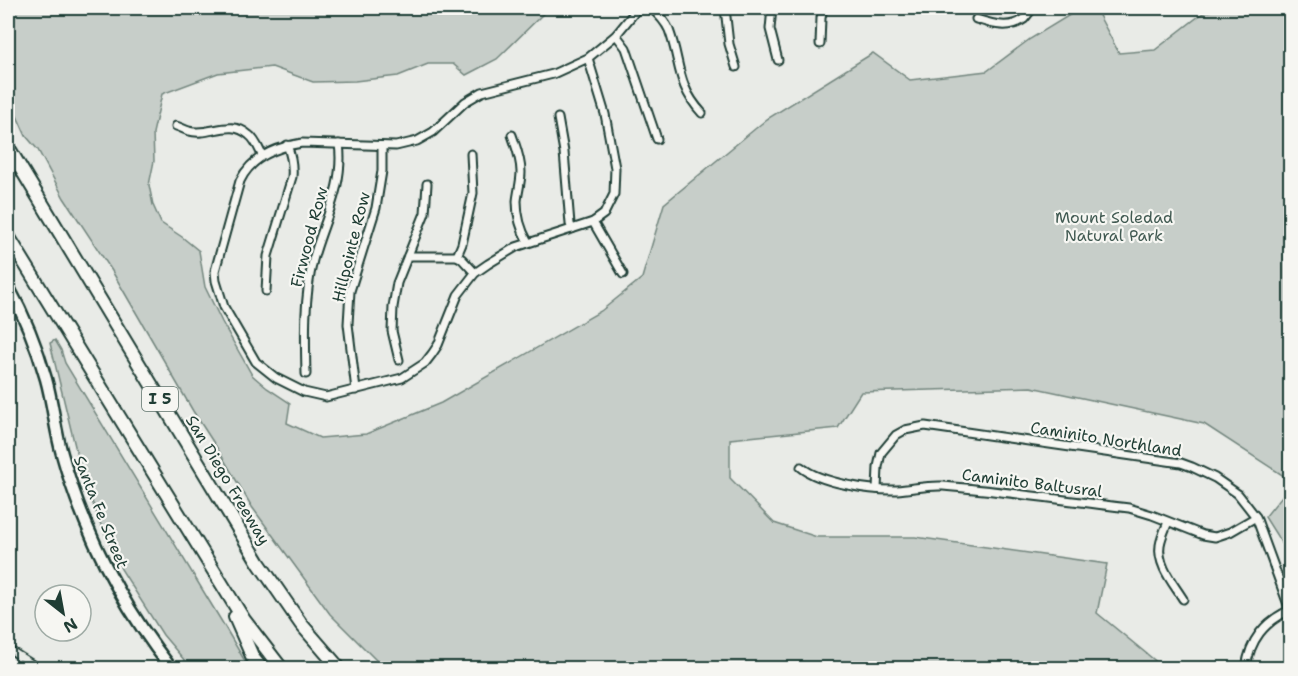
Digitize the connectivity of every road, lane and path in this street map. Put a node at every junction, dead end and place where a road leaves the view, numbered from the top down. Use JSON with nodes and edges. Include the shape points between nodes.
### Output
{"nodes":[{"id":1,"x":639,"y":8,"type":"edge"},
{"id":2,"x":651,"y":8,"type":"edge"},
{"id":3,"x":725,"y":8,"type":"edge"},
{"id":4,"x":772,"y":8,"type":"edge"},
{"id":5,"x":823,"y":8,"type":"edge"},
{"id":6,"x":1033,"y":8,"type":"edge"},
{"id":7,"x":976,"y":19,"type":"dead end"},
{"id":8,"x":616,"y":35,"type":"junction"},
{"id":9,"x":820,"y":44,"type":"dead end"},
{"id":10,"x":588,"y":58,"type":"junction"},
{"id":11,"x":778,"y":60,"type":"dead end"},
{"id":12,"x":736,"y":67,"type":"dead end"},
{"id":13,"x":702,"y":113,"type":"dead end"},
{"id":14,"x":558,"y":118,"type":"dead end"},
{"id":15,"x":176,"y":126,"type":"dead end"},
{"id":16,"x":512,"y":135,"type":"dead end"},
{"id":17,"x":657,"y":139,"type":"dead end"},
{"id":18,"x":339,"y":144,"type":"junction"},
{"id":19,"x":287,"y":145,"type":"junction"},
{"id":20,"x":382,"y":146,"type":"junction"},
{"id":21,"x":8,"y":147,"type":"edge"},
{"id":22,"x":471,"y":154,"type":"dead end"},
{"id":23,"x":262,"y":155,"type":"junction"},
{"id":24,"x":427,"y":184,"type":"dead end"},
{"id":25,"x":593,"y":222,"type":"junction"},
{"id":26,"x":572,"y":229,"type":"junction"},
{"id":27,"x":8,"y":236,"type":"edge"},
{"id":28,"x":528,"y":242,"type":"junction"},
{"id":29,"x":408,"y":256,"type":"junction"},
{"id":30,"x":457,"y":256,"type":"junction"},
{"id":31,"x":475,"y":273,"type":"junction"},
{"id":32,"x":623,"y":274,"type":"dead end"},
{"id":33,"x":8,"y":286,"type":"edge"},
{"id":34,"x":266,"y":291,"type":"dead end"},
{"id":35,"x":399,"y":360,"type":"dead end"},
{"id":36,"x":306,"y":374,"type":"dead end"},
{"id":37,"x":356,"y":390,"type":"junction"},
{"id":38,"x":801,"y":467,"type":"dead end"},
{"id":39,"x":877,"y":489,"type":"junction"},
{"id":40,"x":1256,"y":517,"type":"junction"},
{"id":41,"x":1168,"y":522,"type":"junction"},
{"id":42,"x":215,"y":573,"type":"junction"},
{"id":43,"x":1183,"y":599,"type":"dead end"},
{"id":44,"x":1290,"y":610,"type":"edge"},
{"id":45,"x":320,"y":647,"type":"junction"},
{"id":46,"x":171,"y":669,"type":"edge"},
{"id":47,"x":261,"y":669,"type":"edge"},
{"id":48,"x":281,"y":669,"type":"edge"},
{"id":49,"x":339,"y":669,"type":"edge"},
{"id":50,"x":346,"y":669,"type":"edge"},
{"id":51,"x":1246,"y":669,"type":"edge"}],
"edges":[{"from":1,"to":8,"type":"street"},
{"from":2,"to":13,"type":"street","via":[[668,29],[684,87]]},
{"from":3,"to":12,"type":"street"},
{"from":4,"to":11,"type":"street","via":[[770,29]]},
{"from":5,"to":9,"type":"street"},
{"from":6,"to":7,"type":"street","via":[[1015,23],[999,26]]},
{"from":8,"to":10,"type":"street"},
{"from":8,"to":17,"type":"street","via":[[626,48]]},
{"from":10,"to":20,"type":"street","via":[[553,74],[482,92],[417,141]]},
{"from":10,"to":25,"type":"street","via":[[605,114],[615,168],[614,194],[604,214]]},
{"from":14,"to":26,"type":"street"},
{"from":15,"to":23,"type":"street","via":[[190,132],[238,129],[250,135]]},
{"from":16,"to":28,"type":"street","via":[[521,174],[518,216]]},
{"from":18,"to":19,"type":"street"},
{"from":18,"to":20,"type":"street"},
{"from":18,"to":36,"type":"street","name":"Firwood Row","via":[[337,188],[307,291]]},
{"from":19,"to":23,"type":"street"},
{"from":19,"to":34,"type":"street","via":[[292,177],[268,256]]},
{"from":20,"to":37,"type":"street","name":"Hillpointe Row","via":[[376,208],[351,291],[348,324]]},
{"from":21,"to":45,"type":"highway","name":"San Diego Freeway","number":"I 5","via":[[259,563]]},
{"from":22,"to":30,"type":"street","via":[[473,193]]},
{"from":23,"to":37,"type":"street","via":[[240,180],[215,271],[224,308],[256,362],[276,378],[304,392],[326,397]]},
{"from":24,"to":29,"type":"street","via":[[425,213]]},
{"from":25,"to":26,"type":"street"},
{"from":25,"to":32,"type":"street"},
{"from":26,"to":28,"type":"street"},
{"from":27,"to":42,"type":"highway","number":"I 5"},
{"from":28,"to":31,"type":"street"},
{"from":29,"to":30,"type":"street"},
{"from":29,"to":35,"type":"street","via":[[393,307],[392,331]]},
{"from":30,"to":31,"type":"street"},
{"from":31,"to":37,"type":"street","via":[[458,294],[438,345],[425,363],[402,378]]},
{"from":33,"to":46,"type":"street","name":"Santa Fe Street","via":[[36,347],[62,453],[87,525],[113,583]]},
{"from":38,"to":39,"type":"street","name":"Caminito Baltusral","via":[[848,485]]},
{"from":39,"to":40,"type":"street","name":"Caminito Northland","via":[[881,453],[896,435],[925,426],[1192,466],[1238,494]]},
{"from":39,"to":41,"type":"street","name":"Caminito Baltusral","via":[[940,486],[1129,508]]},
{"from":40,"to":41,"type":"street","name":"Caminito Baltusral","via":[[1215,537]]},
{"from":40,"to":44,"type":"street","name":"Caminito Northland"},
{"from":41,"to":43,"type":"street","via":[[1160,553],[1165,571]]},
{"from":42,"to":47,"type":"highway"},
{"from":42,"to":48,"type":"highway","number":"I 5"},
{"from":44,"to":51,"type":"street","via":[[1257,635]]},
{"from":45,"to":49,"type":"highway","name":"San Diego Freeway","number":"I 5"},
{"from":45,"to":50,"type":"highway"}]}
